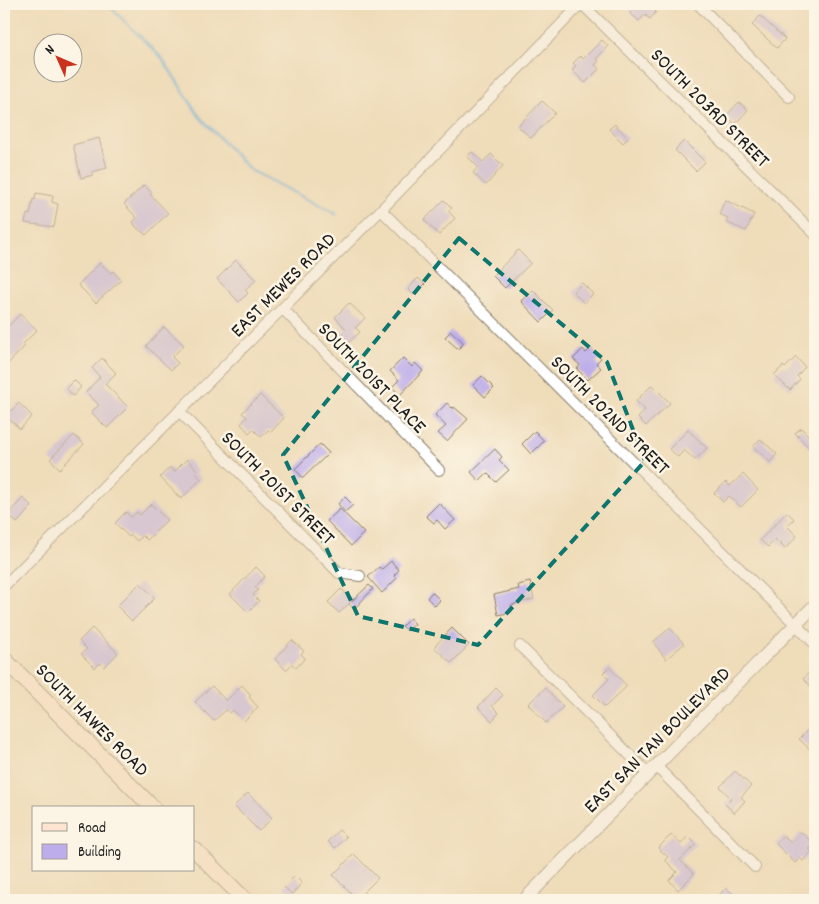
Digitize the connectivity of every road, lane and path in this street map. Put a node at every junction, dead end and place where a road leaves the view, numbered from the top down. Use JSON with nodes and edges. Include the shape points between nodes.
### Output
{"nodes":[{"id":1,"x":582,"y":4,"type":"edge"},
{"id":2,"x":698,"y":4,"type":"edge"},
{"id":3,"x":789,"y":96,"type":"dead end"},
{"id":4,"x":381,"y":210,"type":"junction"},
{"id":5,"x":815,"y":234,"type":"edge"},
{"id":6,"x":283,"y":309,"type":"junction"},
{"id":7,"x":179,"y":411,"type":"junction"},
{"id":8,"x":439,"y":470,"type":"dead end"},
{"id":9,"x":360,"y":576,"type":"dead end"},
{"id":10,"x":4,"y":586,"type":"edge"},
{"id":11,"x":815,"y":605,"type":"edge"},
{"id":12,"x":796,"y":624,"type":"junction"},
{"id":13,"x":815,"y":644,"type":"edge"},
{"id":14,"x":520,"y":646,"type":"dead end"},
{"id":15,"x":4,"y":659,"type":"edge"},
{"id":16,"x":652,"y":770,"type":"junction"},
{"id":17,"x":151,"y":806,"type":"edge"},
{"id":18,"x":195,"y":850,"type":"edge"},
{"id":19,"x":755,"y":867,"type":"dead end"},
{"id":20,"x":245,"y":900,"type":"edge"},
{"id":21,"x":524,"y":900,"type":"edge"}],
"edges":[{"from":1,"to":4,"type":"street","name":"EAST MEWES ROAD"},
{"from":1,"to":5,"type":"street","name":"SOUTH 203RD STREET"},
{"from":2,"to":3,"type":"street"},
{"from":4,"to":6,"type":"street","name":"EAST MEWES ROAD"},
{"from":4,"to":12,"type":"street","name":"SOUTH 202ND STREET"},
{"from":6,"to":7,"type":"street","name":"EAST MEWES ROAD"},
{"from":6,"to":8,"type":"street","name":"SOUTH 201ST PLACE"},
{"from":7,"to":9,"type":"street","name":"SOUTH 201ST STREET","via":[[340,573]]},
{"from":7,"to":10,"type":"street","name":"EAST MEWES ROAD"},
{"from":11,"to":12,"type":"street","name":"EAST SAN TAN BOULEVARD"},
{"from":12,"to":13,"type":"street","name":"SOUTH 202ND STREET"},
{"from":12,"to":16,"type":"street","name":"EAST SAN TAN BOULEVARD"},
{"from":14,"to":16,"type":"street"},
{"from":15,"to":17,"type":"main road","name":"SOUTH HAWES ROAD"},
{"from":16,"to":19,"type":"street"},
{"from":16,"to":21,"type":"street","name":"EAST SAN TAN BOULEVARD"},
{"from":18,"to":20,"type":"main road"}]}
